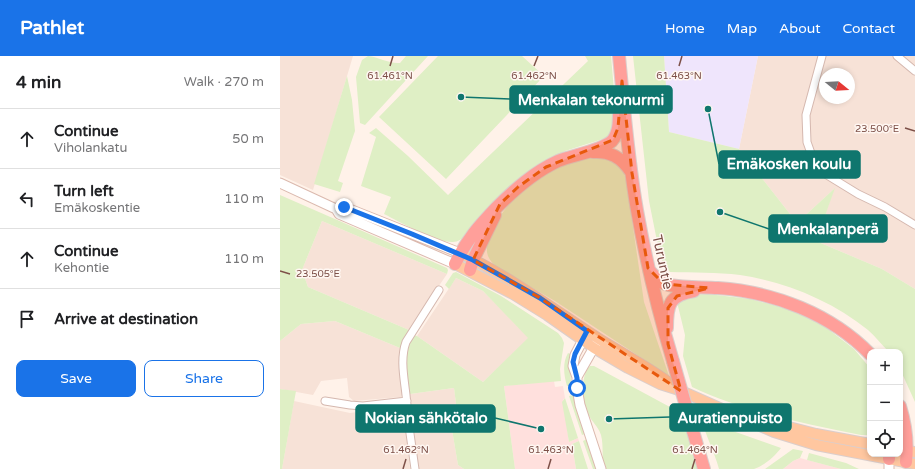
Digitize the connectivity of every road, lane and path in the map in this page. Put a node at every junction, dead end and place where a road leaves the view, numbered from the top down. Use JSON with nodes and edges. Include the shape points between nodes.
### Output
{"nodes":[{"id":1,"x":620,"y":56,"type":"edge"},
{"id":2,"x":822,"y":56,"type":"edge"},
{"id":3,"x":897,"y":56,"type":"edge"},
{"id":4,"x":915,"y":71,"type":"edge"},
{"id":5,"x":622,"y":81,"type":"junction"},
{"id":6,"x":586,"y":153,"type":"junction"},
{"id":7,"x":632,"y":174,"type":"junction"},
{"id":8,"x":280,"y":184,"type":"edge"},
{"id":9,"x":500,"y":204,"type":"junction"},
{"id":10,"x":915,"y":225,"type":"edge"},
{"id":11,"x":458,"y":258,"type":"junction"},
{"id":12,"x":472,"y":265,"type":"junction"},
{"id":13,"x":648,"y":268,"type":"junction"},
{"id":14,"x":709,"y":288,"type":"junction"},
{"id":15,"x":439,"y":290,"type":"dead end"},
{"id":16,"x":585,"y":336,"type":"junction"},
{"id":17,"x":596,"y":343,"type":"junction"},
{"id":18,"x":668,"y":344,"type":"junction"},
{"id":19,"x":867,"y":351,"type":"edge"},
{"id":20,"x":577,"y":378,"type":"junction"},
{"id":21,"x":325,"y":401,"type":"dead end"},
{"id":22,"x":407,"y":401,"type":"junction"},
{"id":23,"x":726,"y":411,"type":"junction"},
{"id":24,"x":903,"y":417,"type":"edge"},
{"id":25,"x":867,"y":443,"type":"edge"},
{"id":26,"x":908,"y":458,"type":"edge"},
{"id":27,"x":889,"y":461,"type":"edge"},
{"id":28,"x":415,"y":469,"type":"edge"},
{"id":29,"x":600,"y":469,"type":"edge"},
{"id":30,"x":704,"y":469,"type":"edge"}],
"edges":[{"from":1,"to":5,"type":"highway","name":"Turuntie"},
{"from":2,"to":10,"type":"street","via":[[806,115],[807,142],[812,156],[827,175]]},
{"from":3,"to":4,"type":"street"},
{"from":5,"to":6,"type":"highway","via":[[616,134],[608,144]]},
{"from":5,"to":7,"type":"highway","name":"Turuntie"},
{"from":6,"to":7,"type":"highway","via":[[612,154],[623,161]]},
{"from":6,"to":9,"type":"highway","via":[[546,167]]},
{"from":7,"to":13,"type":"highway","name":"Turuntie"},
{"from":8,"to":11,"type":"main road","via":[[336,209],[347,208]]},
{"from":9,"to":11,"type":"highway","via":[[474,231]]},
{"from":9,"to":12,"type":"highway"},
{"from":11,"to":12,"type":"main road"},
{"from":12,"to":16,"type":"main road","via":[[547,315]]},
{"from":13,"to":14,"type":"highway","via":[[655,278],[664,284]]},
{"from":13,"to":18,"type":"highway","name":"Turuntie"},
{"from":14,"to":18,"type":"highway","via":[[682,294],[673,300],[667,314]]},
{"from":14,"to":19,"type":"highway","via":[[737,290],[794,305],[837,327]]},
{"from":15,"to":22,"type":"street","via":[[406,342],[403,356]]},
{"from":16,"to":17,"type":"main road"},
{"from":16,"to":20,"type":"main road","via":[[573,362]]},
{"from":17,"to":20,"type":"main road"},
{"from":17,"to":23,"type":"main road","via":[[628,368]]},
{"from":18,"to":30,"type":"highway","name":"Turuntie","bridge":true},
{"from":20,"to":29,"type":"main road","via":[[580,405]]},
{"from":21,"to":22,"type":"street","via":[[363,406]]},
{"from":22,"to":28,"type":"street"},
{"from":23,"to":25,"type":"main road","via":[[816,434]]},
{"from":23,"to":27,"type":"main road","via":[[774,432],[816,445]]},
{"from":24,"to":26,"type":"highway"},
{"from":26,"to":27,"type":"main road"}]}
